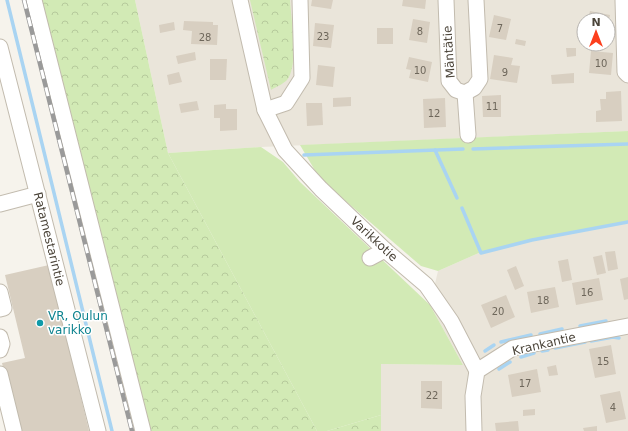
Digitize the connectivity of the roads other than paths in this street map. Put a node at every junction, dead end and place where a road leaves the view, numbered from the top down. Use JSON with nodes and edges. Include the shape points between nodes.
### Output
{"nodes":[{"id":1,"x":34,"y":0,"type":"edge"},
{"id":2,"x":240,"y":0,"type":"edge"},
{"id":3,"x":300,"y":0,"type":"edge"},
{"id":4,"x":446,"y":0,"type":"edge"},
{"id":5,"x":476,"y":0,"type":"edge"},
{"id":6,"x":623,"y":0,"type":"edge"},
{"id":7,"x":0,"y":47,"type":"edge"},
{"id":8,"x":628,"y":75,"type":"edge"},
{"id":9,"x":465,"y":93,"type":"junction"},
{"id":10,"x":265,"y":110,"type":"junction"},
{"id":11,"x":468,"y":135,"type":"dead end"},
{"id":12,"x":38,"y":194,"type":"junction"},
{"id":13,"x":0,"y":204,"type":"edge"},
{"id":14,"x":384,"y":250,"type":"junction"},
{"id":15,"x":370,"y":258,"type":"dead end"},
{"id":16,"x":0,"y":292,"type":"edge"},
{"id":17,"x":0,"y":309,"type":"edge"},
{"id":18,"x":628,"y":326,"type":"edge"},
{"id":19,"x":0,"y":337,"type":"edge"},
{"id":20,"x":0,"y":350,"type":"edge"},
{"id":21,"x":477,"y":372,"type":"junction"},
{"id":22,"x":0,"y":374,"type":"edge"},
{"id":23,"x":14,"y":431,"type":"edge"},
{"id":24,"x":98,"y":431,"type":"edge"},
{"id":25,"x":143,"y":431,"type":"edge"},
{"id":26,"x":474,"y":431,"type":"edge"}],
"edges":[{"from":1,"to":25,"type":"street"},
{"from":2,"to":10,"type":"street","name":"Varikkotie"},
{"from":3,"to":10,"type":"street","via":[[302,78],[286,103]]},
{"from":4,"to":9,"type":"street","name":"Mäntätie","via":[[449,81],[456,90]]},
{"from":5,"to":9,"type":"street","name":"Mäntätie","via":[[480,79],[474,88]]},
{"from":6,"to":8,"type":"street"},
{"from":7,"to":12,"type":"street","name":"Ratamestarintie"},
{"from":9,"to":11,"type":"street"},
{"from":10,"to":14,"type":"street","name":"Varikkotie","via":[[285,150]]},
{"from":12,"to":13,"type":"street"},
{"from":12,"to":24,"type":"street","name":"Ratamestarintie","via":[[53,268]]},
{"from":14,"to":15,"type":"street"},
{"from":14,"to":21,"type":"street","name":"Varikkotie","via":[[426,285],[451,322]]},
{"from":16,"to":17,"type":"street","via":[[4,308]]},
{"from":18,"to":21,"type":"street","name":"Krankantie","via":[[513,348]]},
{"from":19,"to":20,"type":"street"},
{"from":21,"to":26,"type":"street","via":[[473,396]]},
{"from":22,"to":23,"type":"street"}]}
